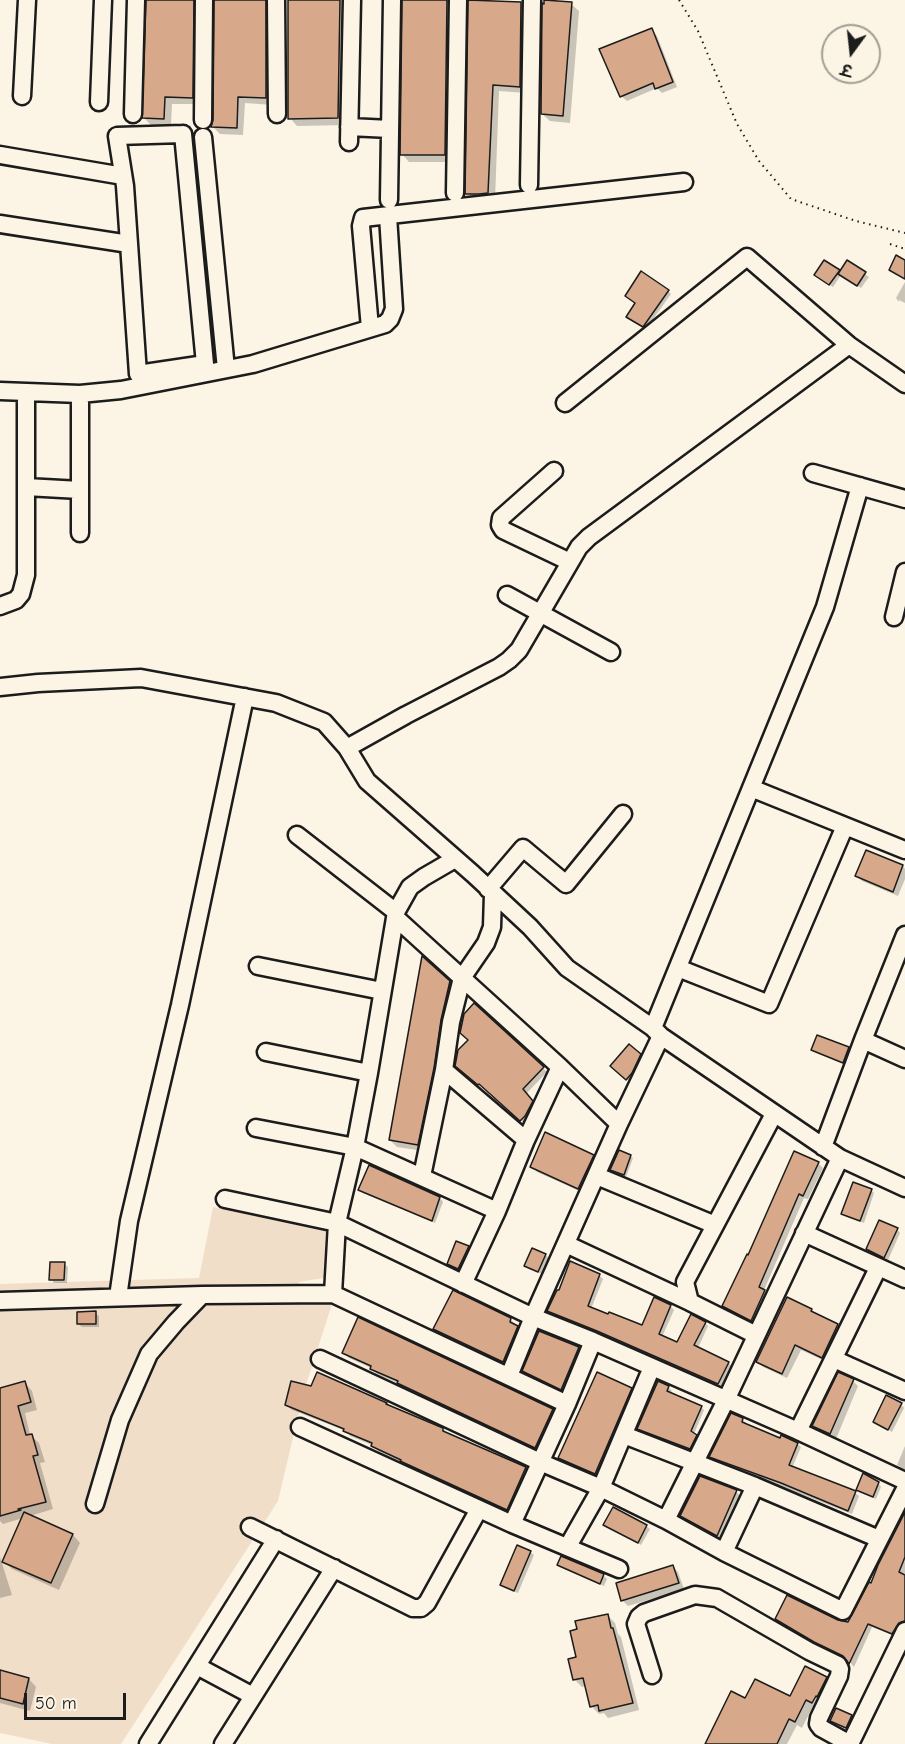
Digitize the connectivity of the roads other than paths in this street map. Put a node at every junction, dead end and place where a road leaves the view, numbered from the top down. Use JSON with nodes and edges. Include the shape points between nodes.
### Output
{"nodes":[{"id":1,"x":27,"y":0,"type":"edge"},
{"id":2,"x":103,"y":0,"type":"edge"},
{"id":3,"x":135,"y":0,"type":"edge"},
{"id":4,"x":204,"y":0,"type":"edge"},
{"id":5,"x":276,"y":0,"type":"edge"},
{"id":6,"x":352,"y":0,"type":"edge"},
{"id":7,"x":392,"y":0,"type":"edge"},
{"id":8,"x":458,"y":0,"type":"edge"},
{"id":9,"x":532,"y":0,"type":"edge"},
{"id":10,"x":22,"y":96,"type":"dead end"},
{"id":11,"x":99,"y":102,"type":"dead end"},
{"id":12,"x":132,"y":114,"type":"dead end"},
{"id":13,"x":277,"y":114,"type":"dead end"},
{"id":14,"x":390,"y":129,"type":"junction"},
{"id":15,"x":0,"y":155,"type":"edge"},
{"id":16,"x":123,"y":176,"type":"junction"},
{"id":17,"x":684,"y":182,"type":"dead end"},
{"id":18,"x":529,"y":185,"type":"dead end"},
{"id":19,"x":455,"y":193,"type":"dead end"},
{"id":20,"x":388,"y":208,"type":"junction"},
{"id":21,"x":0,"y":224,"type":"edge"},
{"id":22,"x":129,"y":244,"type":"junction"},
{"id":23,"x":370,"y":328,"type":"junction"},
{"id":24,"x":849,"y":345,"type":"junction"},
{"id":25,"x":226,"y":369,"type":"junction"},
{"id":26,"x":905,"y":384,"type":"edge"},
{"id":27,"x":0,"y":391,"type":"edge"},
{"id":28,"x":26,"y":392,"type":"junction"},
{"id":29,"x":80,"y":394,"type":"junction"},
{"id":30,"x":565,"y":403,"type":"dead end"},
{"id":31,"x":554,"y":471,"type":"dead end"},
{"id":32,"x":813,"y":473,"type":"dead end"},
{"id":33,"x":860,"y":486,"type":"junction"},
{"id":34,"x":26,"y":487,"type":"junction"},
{"id":35,"x":80,"y":490,"type":"junction"},
{"id":36,"x":905,"y":499,"type":"edge"},
{"id":37,"x":80,"y":533,"type":"dead end"},
{"id":38,"x":570,"y":562,"type":"junction"},
{"id":39,"x":905,"y":572,"type":"edge"},
{"id":40,"x":507,"y":595,"type":"dead end"},
{"id":41,"x":0,"y":606,"type":"edge"},
{"id":42,"x":540,"y":614,"type":"junction"},
{"id":43,"x":894,"y":617,"type":"dead end"},
{"id":44,"x":611,"y":652,"type":"dead end"},
{"id":45,"x":0,"y":687,"type":"edge"},
{"id":46,"x":245,"y":697,"type":"junction"},
{"id":47,"x":347,"y":748,"type":"junction"},
{"id":48,"x":751,"y":788,"type":"junction"},
{"id":49,"x":623,"y":814,"type":"dead end"},
{"id":50,"x":845,"y":826,"type":"junction"},
{"id":51,"x":297,"y":835,"type":"dead end"},
{"id":52,"x":905,"y":850,"type":"edge"},
{"id":53,"x":455,"y":859,"type":"junction"},
{"id":54,"x":491,"y":891,"type":"junction"},
{"id":55,"x":396,"y":914,"type":"junction"},
{"id":56,"x":905,"y":935,"type":"edge"},
{"id":57,"x":258,"y":966,"type":"dead end"},
{"id":58,"x":678,"y":968,"type":"junction"},
{"id":59,"x":462,"y":978,"type":"junction"},
{"id":60,"x":382,"y":991,"type":"junction"},
{"id":61,"x":657,"y":1032,"type":"junction"},
{"id":62,"x":863,"y":1040,"type":"junction"},
{"id":63,"x":266,"y":1052,"type":"dead end"},
{"id":64,"x":905,"y":1059,"type":"edge"},
{"id":65,"x":560,"y":1067,"type":"junction"},
{"id":66,"x":444,"y":1071,"type":"junction"},
{"id":67,"x":369,"y":1072,"type":"junction"},
{"id":68,"x":774,"y":1114,"type":"junction"},
{"id":69,"x":619,"y":1124,"type":"junction"},
{"id":70,"x":255,"y":1128,"type":"dead end"},
{"id":71,"x":526,"y":1140,"type":"junction"},
{"id":72,"x":355,"y":1147,"type":"junction"},
{"id":73,"x":823,"y":1147,"type":"junction"},
{"id":74,"x":840,"y":1158,"type":"junction"},
{"id":75,"x":422,"y":1176,"type":"junction"},
{"id":76,"x":597,"y":1176,"type":"junction"},
{"id":77,"x":905,"y":1188,"type":"edge"},
{"id":78,"x":225,"y":1199,"type":"dead end"},
{"id":79,"x":497,"y":1211,"type":"junction"},
{"id":80,"x":337,"y":1223,"type":"junction"},
{"id":81,"x":715,"y":1225,"type":"junction"},
{"id":82,"x":804,"y":1233,"type":"junction"},
{"id":83,"x":566,"y":1244,"type":"junction"},
{"id":84,"x":878,"y":1268,"type":"junction"},
{"id":85,"x":905,"y":1279,"type":"edge"},
{"id":86,"x":463,"y":1284,"type":"junction"},
{"id":87,"x":333,"y":1294,"type":"junction"},
{"id":88,"x":202,"y":1295,"type":"junction"},
{"id":89,"x":118,"y":1297,"type":"junction"},
{"id":90,"x":0,"y":1301,"type":"edge"},
{"id":91,"x":690,"y":1302,"type":"junction"},
{"id":92,"x":533,"y":1317,"type":"junction"},
{"id":93,"x":756,"y":1335,"type":"junction"},
{"id":94,"x":593,"y":1341,"type":"junction"},
{"id":95,"x":320,"y":1359,"type":"dead end"},
{"id":96,"x":834,"y":1359,"type":"junction"},
{"id":97,"x":652,"y":1368,"type":"junction"},
{"id":98,"x":509,"y":1376,"type":"junction"},
{"id":99,"x":905,"y":1391,"type":"edge"},
{"id":100,"x":726,"y":1400,"type":"junction"},
{"id":101,"x":567,"y":1404,"type":"junction"},
{"id":102,"x":300,"y":1426,"type":"dead end"},
{"id":103,"x":798,"y":1431,"type":"junction"},
{"id":104,"x":624,"y":1435,"type":"junction"},
{"id":105,"x":540,"y":1462,"type":"junction"},
{"id":106,"x":694,"y":1463,"type":"junction"},
{"id":107,"x":905,"y":1481,"type":"edge"},
{"id":108,"x":755,"y":1486,"type":"junction"},
{"id":109,"x":601,"y":1488,"type":"junction"},
{"id":110,"x":905,"y":1489,"type":"edge"},
{"id":111,"x":95,"y":1504,"type":"dead end"},
{"id":112,"x":479,"y":1509,"type":"junction"},
{"id":113,"x":666,"y":1520,"type":"junction"},
{"id":114,"x":512,"y":1524,"type":"junction"},
{"id":115,"x":250,"y":1527,"type":"dead end"},
{"id":116,"x":276,"y":1539,"type":"junction"},
{"id":117,"x":879,"y":1539,"type":"junction"},
{"id":118,"x":568,"y":1546,"type":"junction"},
{"id":119,"x":723,"y":1552,"type":"junction"},
{"id":120,"x":334,"y":1568,"type":"junction"},
{"id":121,"x":619,"y":1569,"type":"dead end"},
{"id":122,"x":905,"y":1631,"type":"edge"},
{"id":123,"x":197,"y":1666,"type":"junction"},
{"id":124,"x":652,"y":1675,"type":"dead end"},
{"id":125,"x":253,"y":1696,"type":"junction"},
{"id":126,"x":148,"y":1744,"type":"edge"},
{"id":127,"x":223,"y":1744,"type":"edge"},
{"id":128,"x":850,"y":1744,"type":"edge"}],
"edges":[{"from":1,"to":10,"type":"street"},
{"from":2,"to":11,"type":"street"},
{"from":3,"to":12,"type":"street"},
{"from":4,"to":25,"type":"street","via":[[203,128]]},
{"from":5,"to":13,"type":"street"},
{"from":6,"to":14,"type":"street","via":[[349,134]]},
{"from":7,"to":14,"type":"street"},
{"from":8,"to":19,"type":"street"},
{"from":9,"to":18,"type":"street"},
{"from":14,"to":20,"type":"street"},
{"from":15,"to":16,"type":"street"},
{"from":16,"to":22,"type":"street"},
{"from":16,"to":22,"type":"street","via":[[117,136],[183,134],[206,364],[138,374]]},
{"from":17,"to":20,"type":"street"},
{"from":20,"to":23,"type":"street","via":[[393,314],[385,324]]},
{"from":20,"to":23,"type":"street","via":[[361,222]]},
{"from":21,"to":22,"type":"street"},
{"from":23,"to":25,"type":"street"},
{"from":24,"to":26,"type":"street"},
{"from":24,"to":30,"type":"street","via":[[747,257]]},
{"from":24,"to":38,"type":"street","via":[[589,537]]},
{"from":25,"to":29,"type":"street"},
{"from":27,"to":28,"type":"street"},
{"from":28,"to":29,"type":"street"},
{"from":28,"to":34,"type":"street"},
{"from":29,"to":35,"type":"street"},
{"from":31,"to":38,"type":"street","via":[[501,518],[500,525],[503,530]]},
{"from":32,"to":33,"type":"street"},
{"from":33,"to":36,"type":"street"},
{"from":33,"to":48,"type":"street","via":[[825,607]]},
{"from":34,"to":35,"type":"street"},
{"from":34,"to":41,"type":"street","via":[[25,586],[16,600]]},
{"from":35,"to":37,"type":"street"},
{"from":38,"to":42,"type":"street"},
{"from":39,"to":43,"type":"street"},
{"from":40,"to":42,"type":"street"},
{"from":42,"to":44,"type":"street"},
{"from":42,"to":47,"type":"street","via":[[519,650],[499,668]]},
{"from":45,"to":46,"type":"street","via":[[141,678]]},
{"from":46,"to":47,"type":"street","via":[[276,703],[324,722]]},
{"from":46,"to":89,"type":"street","via":[[180,1005],[129,1221]]},
{"from":47,"to":53,"type":"street","via":[[367,781]]},
{"from":48,"to":50,"type":"street"},
{"from":48,"to":58,"type":"street"},
{"from":49,"to":54,"type":"street","via":[[566,884],[523,848]]},
{"from":50,"to":52,"type":"street"},
{"from":50,"to":58,"type":"street","via":[[770,1004]]},
{"from":51,"to":55,"type":"street"},
{"from":53,"to":54,"type":"street"},
{"from":53,"to":55,"type":"street","via":[[410,887]]},
{"from":54,"to":59,"type":"street","via":[[492,927]]},
{"from":54,"to":61,"type":"street","via":[[567,968]]},
{"from":55,"to":59,"type":"street"},
{"from":55,"to":60,"type":"street"},
{"from":56,"to":62,"type":"street"},
{"from":57,"to":60,"type":"street"},
{"from":58,"to":61,"type":"street"},
{"from":59,"to":65,"type":"street"},
{"from":59,"to":66,"type":"street"},
{"from":60,"to":67,"type":"street"},
{"from":61,"to":68,"type":"street"},
{"from":61,"to":69,"type":"street"},
{"from":62,"to":64,"type":"street"},
{"from":62,"to":73,"type":"street"},
{"from":63,"to":67,"type":"street"},
{"from":65,"to":69,"type":"street"},
{"from":65,"to":71,"type":"street"},
{"from":66,"to":71,"type":"street"},
{"from":66,"to":75,"type":"street"},
{"from":67,"to":72,"type":"street"},
{"from":68,"to":73,"type":"street"},
{"from":68,"to":81,"type":"street"},
{"from":69,"to":76,"type":"street"},
{"from":70,"to":72,"type":"street"},
{"from":71,"to":79,"type":"street"},
{"from":72,"to":75,"type":"street"},
{"from":72,"to":80,"type":"street"},
{"from":73,"to":74,"type":"street"},
{"from":74,"to":77,"type":"street"},
{"from":74,"to":82,"type":"street"},
{"from":75,"to":79,"type":"street"},
{"from":76,"to":81,"type":"street"},
{"from":76,"to":83,"type":"street"},
{"from":78,"to":80,"type":"street"},
{"from":79,"to":86,"type":"street"},
{"from":80,"to":86,"type":"street"},
{"from":80,"to":87,"type":"street"},
{"from":81,"to":91,"type":"street","via":[[685,1282]]},
{"from":82,"to":84,"type":"street"},
{"from":82,"to":93,"type":"street"},
{"from":83,"to":91,"type":"street"},
{"from":83,"to":92,"type":"street"},
{"from":84,"to":85,"type":"street"},
{"from":84,"to":96,"type":"street"},
{"from":86,"to":92,"type":"street"},
{"from":87,"to":88,"type":"street"},
{"from":87,"to":98,"type":"street"},
{"from":88,"to":89,"type":"street"},
{"from":88,"to":111,"type":"street","via":[[149,1353],[120,1420]]},
{"from":89,"to":90,"type":"street"},
{"from":91,"to":93,"type":"street"},
{"from":92,"to":94,"type":"street"},
{"from":92,"to":98,"type":"street"},
{"from":93,"to":100,"type":"street"},
{"from":94,"to":97,"type":"street"},
{"from":94,"to":101,"type":"street"},
{"from":95,"to":105,"type":"street"},
{"from":96,"to":99,"type":"street"},
{"from":96,"to":103,"type":"street"},
{"from":97,"to":100,"type":"street"},
{"from":97,"to":104,"type":"street"},
{"from":98,"to":101,"type":"street"},
{"from":100,"to":103,"type":"street"},
{"from":100,"to":106,"type":"street"},
{"from":101,"to":105,"type":"street"},
{"from":102,"to":112,"type":"street"},
{"from":103,"to":107,"type":"street"},
{"from":104,"to":106,"type":"street"},
{"from":104,"to":109,"type":"street"},
{"from":105,"to":109,"type":"street"},
{"from":105,"to":114,"type":"street"},
{"from":106,"to":108,"type":"street"},
{"from":106,"to":113,"type":"street"},
{"from":108,"to":117,"type":"street"},
{"from":108,"to":119,"type":"street"},
{"from":109,"to":113,"type":"street"},
{"from":109,"to":118,"type":"street"},
{"from":110,"to":117,"type":"street"},
{"from":112,"to":114,"type":"street"},
{"from":112,"to":120,"type":"street","via":[[421,1608],[413,1608]]},
{"from":113,"to":119,"type":"street"},
{"from":114,"to":118,"type":"street"},
{"from":115,"to":116,"type":"street"},
{"from":116,"to":120,"type":"street"},
{"from":116,"to":123,"type":"street"},
{"from":117,"to":119,"type":"street","via":[[843,1611]]},
{"from":118,"to":121,"type":"street"},
{"from":120,"to":125,"type":"street"},
{"from":122,"to":128,"type":"street"},
{"from":123,"to":125,"type":"street"},
{"from":123,"to":126,"type":"street"},
{"from":124,"to":128,"type":"street","via":[[636,1624],[639,1617],[695,1595],[717,1598],[838,1665],[839,1676],[818,1724]]},
{"from":125,"to":127,"type":"street"}]}
